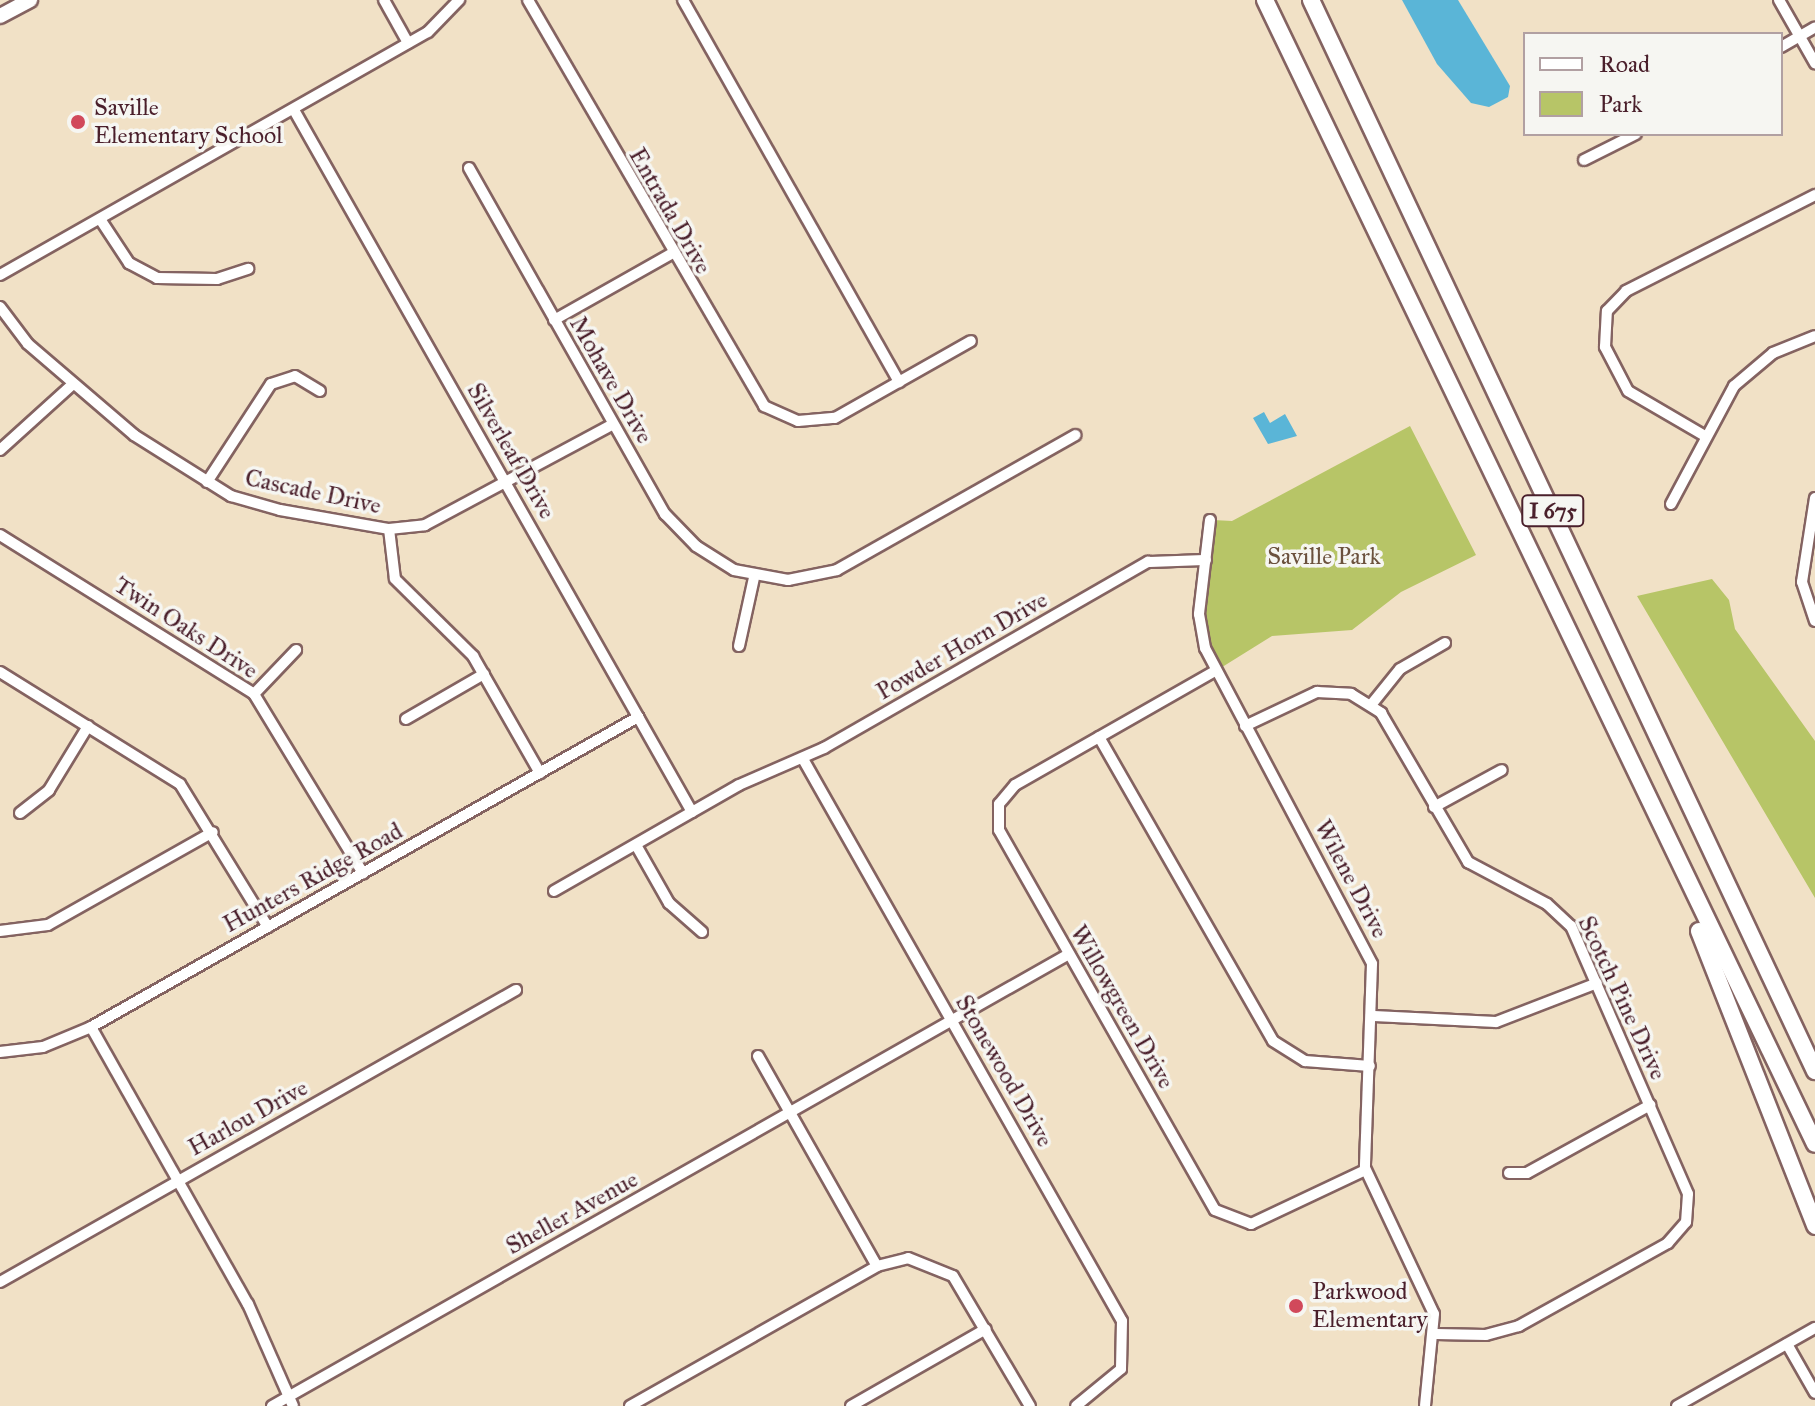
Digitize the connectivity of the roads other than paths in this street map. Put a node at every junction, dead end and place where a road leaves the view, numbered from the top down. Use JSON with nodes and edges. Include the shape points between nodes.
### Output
{"nodes":[{"id":1,"x":30,"y":0,"type":"edge"},
{"id":2,"x":384,"y":0,"type":"edge"},
{"id":3,"x":459,"y":0,"type":"edge"},
{"id":4,"x":528,"y":0,"type":"edge"},
{"id":5,"x":683,"y":0,"type":"edge"},
{"id":6,"x":1265,"y":0,"type":"edge"},
{"id":7,"x":1311,"y":0,"type":"edge"},
{"id":8,"x":1779,"y":0,"type":"edge"},
{"id":9,"x":0,"y":16,"type":"edge"},
{"id":10,"x":1815,"y":27,"type":"edge"},
{"id":11,"x":1799,"y":36,"type":"junction"},
{"id":12,"x":408,"y":43,"type":"junction"},
{"id":13,"x":1783,"y":46,"type":"edge"},
{"id":14,"x":1815,"y":63,"type":"edge"},
{"id":15,"x":294,"y":110,"type":"junction"},
{"id":16,"x":1632,"y":136,"type":"edge"},
{"id":17,"x":1584,"y":160,"type":"dead end"},
{"id":18,"x":469,"y":168,"type":"dead end"},
{"id":19,"x":1815,"y":195,"type":"edge"},
{"id":20,"x":100,"y":219,"type":"junction"},
{"id":21,"x":671,"y":254,"type":"junction"},
{"id":22,"x":248,"y":269,"type":"dead end"},
{"id":23,"x":0,"y":275,"type":"edge"},
{"id":24,"x":0,"y":307,"type":"edge"},
{"id":25,"x":554,"y":320,"type":"junction"},
{"id":26,"x":1815,"y":336,"type":"edge"},
{"id":27,"x":971,"y":341,"type":"dead end"},
{"id":28,"x":899,"y":382,"type":"junction"},
{"id":29,"x":73,"y":384,"type":"junction"},
{"id":30,"x":320,"y":391,"type":"dead end"},
{"id":31,"x":613,"y":424,"type":"junction"},
{"id":32,"x":1076,"y":435,"type":"dead end"},
{"id":33,"x":1705,"y":436,"type":"junction"},
{"id":34,"x":0,"y":450,"type":"edge"},
{"id":35,"x":207,"y":482,"type":"junction"},
{"id":36,"x":507,"y":484,"type":"junction"},
{"id":37,"x":1815,"y":498,"type":"edge"},
{"id":38,"x":1671,"y":504,"type":"dead end"},
{"id":39,"x":1210,"y":520,"type":"dead end"},
{"id":40,"x":389,"y":529,"type":"junction"},
{"id":41,"x":0,"y":535,"type":"edge"},
{"id":42,"x":1206,"y":560,"type":"junction"},
{"id":43,"x":754,"y":578,"type":"junction"},
{"id":44,"x":1815,"y":621,"type":"edge"},
{"id":45,"x":1445,"y":643,"type":"dead end"},
{"id":46,"x":739,"y":646,"type":"dead end"},
{"id":47,"x":296,"y":650,"type":"dead end"},
{"id":48,"x":1215,"y":671,"type":"junction"},
{"id":49,"x":0,"y":672,"type":"edge"},
{"id":50,"x":484,"y":674,"type":"junction"},
{"id":51,"x":254,"y":694,"type":"junction"},
{"id":52,"x":1371,"y":705,"type":"junction"},
{"id":53,"x":638,"y":717,"type":"junction"},
{"id":54,"x":406,"y":719,"type":"dead end"},
{"id":55,"x":88,"y":726,"type":"junction"},
{"id":56,"x":1245,"y":726,"type":"junction"},
{"id":57,"x":1099,"y":737,"type":"junction"},
{"id":58,"x":803,"y":759,"type":"junction"},
{"id":59,"x":1502,"y":770,"type":"dead end"},
{"id":60,"x":540,"y":773,"type":"junction"},
{"id":61,"x":1434,"y":807,"type":"junction"},
{"id":62,"x":692,"y":812,"type":"junction"},
{"id":63,"x":20,"y":813,"type":"dead end"},
{"id":64,"x":1659,"y":829,"type":"junction"},
{"id":65,"x":213,"y":832,"type":"junction"},
{"id":66,"x":636,"y":845,"type":"junction"},
{"id":67,"x":363,"y":873,"type":"junction"},
{"id":68,"x":554,"y":891,"type":"dead end"},
{"id":69,"x":268,"y":927,"type":"junction"},
{"id":70,"x":0,"y":931,"type":"edge"},
{"id":71,"x":702,"y":932,"type":"dead end"},
{"id":72,"x":1069,"y":954,"type":"junction"},
{"id":73,"x":1597,"y":983,"type":"junction"},
{"id":74,"x":516,"y":990,"type":"dead end"},
{"id":75,"x":1374,"y":1016,"type":"junction"},
{"id":76,"x":953,"y":1021,"type":"junction"},
{"id":77,"x":1792,"y":1023,"type":"junction"},
{"id":78,"x":91,"y":1027,"type":"junction"},
{"id":79,"x":0,"y":1052,"type":"edge"},
{"id":80,"x":758,"y":1056,"type":"dead end"},
{"id":81,"x":1815,"y":1064,"type":"edge"},
{"id":82,"x":1370,"y":1066,"type":"junction"},
{"id":83,"x":1815,"y":1071,"type":"edge"},
{"id":84,"x":1650,"y":1105,"type":"junction"},
{"id":85,"x":791,"y":1114,"type":"junction"},
{"id":86,"x":1815,"y":1144,"type":"edge"},
{"id":87,"x":1365,"y":1170,"type":"junction"},
{"id":88,"x":1509,"y":1173,"type":"dead end"},
{"id":89,"x":177,"y":1182,"type":"junction"},
{"id":90,"x":1815,"y":1226,"type":"edge"},
{"id":91,"x":877,"y":1266,"type":"junction"},
{"id":92,"x":0,"y":1282,"type":"edge"},
{"id":93,"x":1815,"y":1328,"type":"edge"},
{"id":94,"x":986,"y":1329,"type":"junction"},
{"id":95,"x":1436,"y":1334,"type":"junction"},
{"id":96,"x":1787,"y":1344,"type":"junction"},
{"id":97,"x":1815,"y":1393,"type":"edge"},
{"id":98,"x":291,"y":1401,"type":"edge"},
{"id":99,"x":272,"y":1406,"type":"edge"},
{"id":100,"x":630,"y":1406,"type":"edge"},
{"id":101,"x":851,"y":1406,"type":"edge"},
{"id":102,"x":1030,"y":1406,"type":"edge"},
{"id":103,"x":1076,"y":1406,"type":"edge"},
{"id":104,"x":1425,"y":1406,"type":"edge"},
{"id":105,"x":1677,"y":1406,"type":"edge"}],
"edges":[{"from":1,"to":9,"type":"main road"},
{"from":2,"to":12,"type":"street"},
{"from":3,"to":12,"type":"street"},
{"from":4,"to":21,"type":"street","name":"Entrada Drive"},
{"from":5,"to":28,"type":"street"},
{"from":6,"to":64,"type":"highway","number":"I 675"},
{"from":7,"to":77,"type":"highway","number":"I 675"},
{"from":8,"to":11,"type":"street"},
{"from":10,"to":11,"type":"street"},
{"from":11,"to":13,"type":"street"},
{"from":11,"to":14,"type":"street"},
{"from":12,"to":15,"type":"street"},
{"from":15,"to":20,"type":"street"},
{"from":15,"to":36,"type":"street","name":"Silverleaf Drive"},
{"from":16,"to":17,"type":"street"},
{"from":18,"to":25,"type":"street","name":"Mohave Drive"},
{"from":19,"to":33,"type":"street","via":[[1626,291],[1607,311],[1605,347],[1628,391]]},
{"from":20,"to":22,"type":"street","via":[[129,263],[157,278],[217,279]]},
{"from":20,"to":23,"type":"street"},
{"from":21,"to":25,"type":"street"},
{"from":21,"to":28,"type":"street","name":"Entrada Drive","via":[[753,396],[798,421],[835,418]]},
{"from":24,"to":29,"type":"street","name":"Cascade Drive"},
{"from":25,"to":31,"type":"street","name":"Mohave Drive"},
{"from":26,"to":33,"type":"street","via":[[1752,368]]},
{"from":27,"to":28,"type":"street"},
{"from":29,"to":34,"type":"street"},
{"from":29,"to":35,"type":"street","name":"Cascade Drive"},
{"from":30,"to":35,"type":"street","via":[[295,376],[271,384]]},
{"from":31,"to":36,"type":"street","name":"Cascade Drive"},
{"from":31,"to":43,"type":"street","name":"Mohave Drive","via":[[678,530],[719,563]]},
{"from":32,"to":43,"type":"street","via":[[845,567],[812,578]]},
{"from":33,"to":38,"type":"street"},
{"from":35,"to":40,"type":"street","name":"Cascade Drive","via":[[256,505]]},
{"from":36,"to":40,"type":"street","name":"Cascade Drive","via":[[439,521]]},
{"from":36,"to":53,"type":"street","name":"Silverleaf Drive"},
{"from":37,"to":44,"type":"street","via":[[1805,527],[1802,582]]},
{"from":39,"to":42,"type":"street","name":"Wilene Drive"},
{"from":40,"to":50,"type":"street","via":[[395,579],[464,644]]},
{"from":41,"to":51,"type":"street","name":"Twin Oaks Drive"},
{"from":42,"to":48,"type":"street","name":"Wilene Drive","via":[[1200,625]]},
{"from":42,"to":58,"type":"street","name":"Powder Horn Drive","via":[[1148,562]]},
{"from":43,"to":46,"type":"street"},
{"from":45,"to":52,"type":"street","via":[[1400,669]]},
{"from":47,"to":51,"type":"street"},
{"from":48,"to":56,"type":"street","name":"Wilene Drive"},
{"from":48,"to":57,"type":"street"},
{"from":49,"to":55,"type":"street"},
{"from":50,"to":54,"type":"street"},
{"from":50,"to":60,"type":"street"},
{"from":51,"to":67,"type":"street","name":"Twin Oaks Drive"},
{"from":52,"to":56,"type":"street","via":[[1345,693],[1317,692]]},
{"from":52,"to":61,"type":"street","name":"Scotch Pine Drive"},
{"from":53,"to":60,"type":"street","name":"Hunters Ridge Road"},
{"from":53,"to":62,"type":"street","name":"Silverleaf Drive"},
{"from":55,"to":63,"type":"street","via":[[49,790]]},
{"from":55,"to":65,"type":"street","via":[[180,784]]},
{"from":56,"to":75,"type":"street","name":"Wilene Drive","via":[[1370,958]]},
{"from":57,"to":72,"type":"street","name":"Willowgreen Drive","via":[[1008,791],[998,809],[999,830]]},
{"from":57,"to":82,"type":"street","via":[[1273,1041],[1305,1061]]},
{"from":58,"to":62,"type":"street","name":"Powder Horn Drive","via":[[739,785]]},
{"from":58,"to":76,"type":"street","name":"Stonewood Drive"},
{"from":59,"to":61,"type":"street"},
{"from":60,"to":67,"type":"street","name":"Hunters Ridge Road"},
{"from":61,"to":73,"type":"street","name":"Scotch Pine Drive","via":[[1468,862],[1565,918]]},
{"from":62,"to":66,"type":"street","name":"Powder Horn Drive"},
{"from":64,"to":86,"type":"highway","number":"I 675"},
{"from":64,"to":90,"type":"highway"},
{"from":65,"to":69,"type":"street"},
{"from":65,"to":70,"type":"street","via":[[48,925]]},
{"from":66,"to":68,"type":"street","name":"Powder Horn Drive"},
{"from":66,"to":71,"type":"street","via":[[669,903]]},
{"from":67,"to":69,"type":"street","name":"Hunters Ridge Road"},
{"from":69,"to":78,"type":"street","name":"Hunters Ridge Road"},
{"from":72,"to":76,"type":"street","name":"Sheller Avenue"},
{"from":72,"to":87,"type":"street","name":"Willowgreen Drive","via":[[1212,1206],[1245,1224]]},
{"from":73,"to":75,"type":"street","via":[[1496,1022]]},
{"from":73,"to":84,"type":"street","name":"Scotch Pine Drive"},
{"from":74,"to":89,"type":"street","name":"Harlou Drive"},
{"from":75,"to":82,"type":"street","name":"Wilene Drive"},
{"from":76,"to":85,"type":"street","name":"Sheller Avenue"},
{"from":76,"to":103,"type":"street","name":"Stonewood Drive","via":[[1122,1321],[1121,1369]]},
{"from":77,"to":81,"type":"highway"},
{"from":77,"to":83,"type":"highway","number":"I 675"},
{"from":78,"to":79,"type":"street","name":"Hunters Ridge Road","via":[[43,1047]]},
{"from":78,"to":89,"type":"street"},
{"from":80,"to":85,"type":"street"},
{"from":82,"to":87,"type":"street","name":"Wilene Drive"},
{"from":84,"to":88,"type":"street","via":[[1527,1173]]},
{"from":84,"to":95,"type":"street","name":"Scotch Pine Drive","via":[[1688,1194],[1681,1231],[1519,1326],[1486,1335]]},
{"from":85,"to":91,"type":"street"},
{"from":85,"to":98,"type":"street","name":"Sheller Avenue"},
{"from":87,"to":95,"type":"street","name":"Wilene Drive","via":[[1428,1296]]},
{"from":89,"to":92,"type":"street","name":"Harlou Drive"},
{"from":89,"to":98,"type":"street","via":[[248,1304]]},
{"from":91,"to":94,"type":"street","via":[[908,1258],[945,1269]]},
{"from":91,"to":100,"type":"street"},
{"from":93,"to":96,"type":"street"},
{"from":94,"to":101,"type":"street"},
{"from":94,"to":102,"type":"street"},
{"from":95,"to":104,"type":"street","name":"Wilene Drive"},
{"from":96,"to":97,"type":"street"},
{"from":96,"to":105,"type":"street"},
{"from":98,"to":99,"type":"street","name":"Sheller Avenue"}]}
